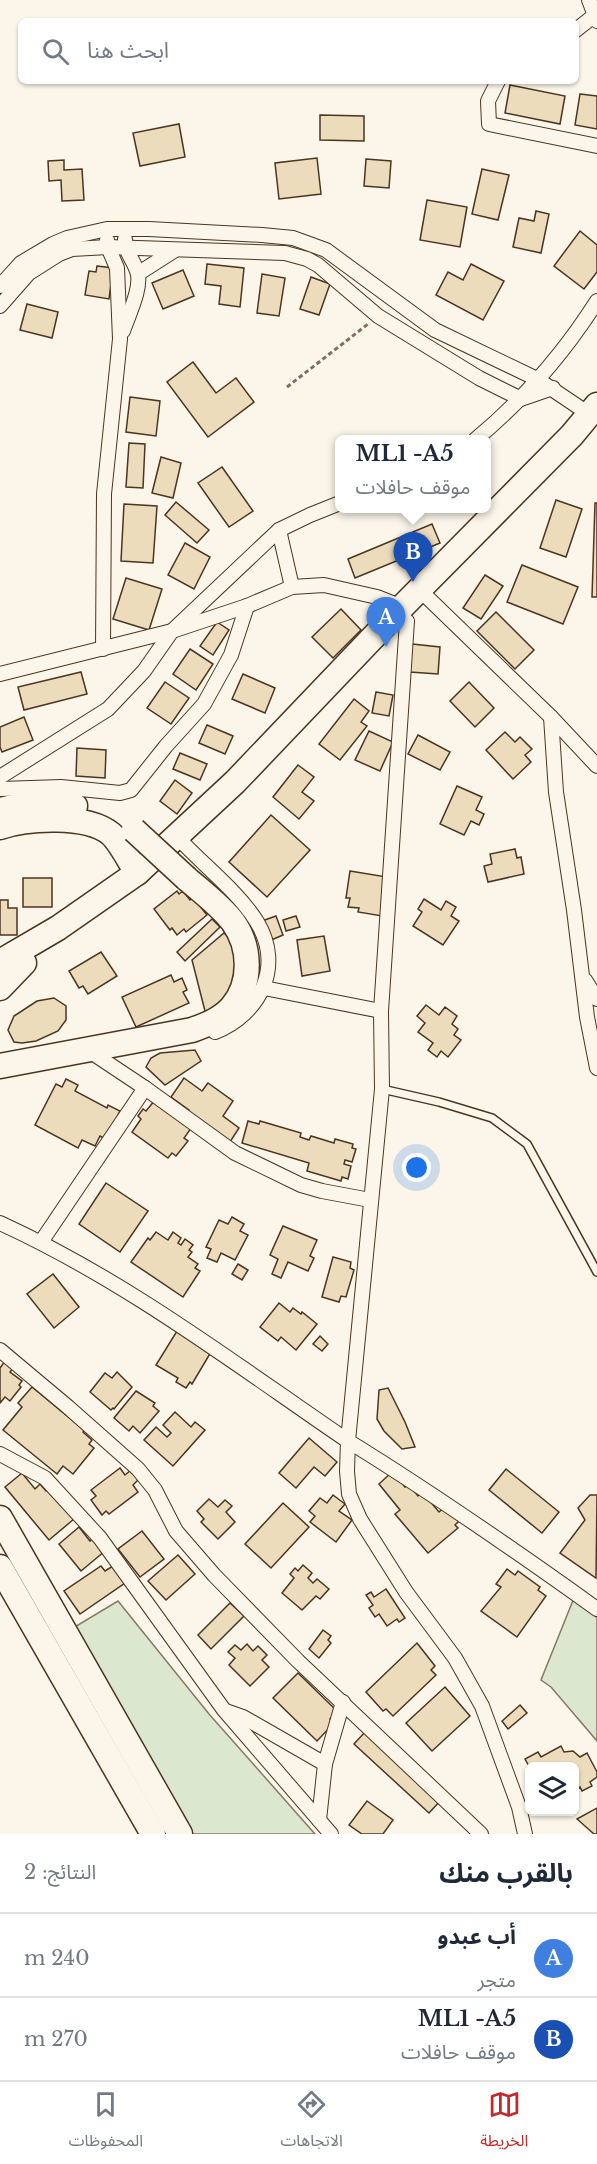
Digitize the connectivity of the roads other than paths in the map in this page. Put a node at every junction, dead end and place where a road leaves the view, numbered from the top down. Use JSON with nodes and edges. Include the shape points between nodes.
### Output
{"nodes":[{"id":1,"x":589,"y":0,"type":"edge"},
{"id":2,"x":596,"y":17,"type":"edge"},
{"id":3,"x":579,"y":28,"type":"edge"},
{"id":4,"x":496,"y":84,"type":"edge"},
{"id":5,"x":597,"y":146,"type":"edge"},
{"id":6,"x":107,"y":229,"type":"junction"},
{"id":7,"x":125,"y":229,"type":"junction"},
{"id":8,"x":108,"y":247,"type":"junction"},
{"id":9,"x":125,"y":247,"type":"junction"},
{"id":10,"x":177,"y":249,"type":"junction"},
{"id":11,"x":138,"y":273,"type":"junction"},
{"id":12,"x":0,"y":286,"type":"edge"},
{"id":13,"x":597,"y":301,"type":"edge"},
{"id":14,"x":0,"y":306,"type":"edge"},
{"id":15,"x":120,"y":339,"type":"junction"},
{"id":16,"x":537,"y":379,"type":"junction"},
{"id":17,"x":553,"y":388,"type":"junction"},
{"id":18,"x":520,"y":399,"type":"junction"},
{"id":19,"x":594,"y":414,"type":"edge"},
{"id":20,"x":480,"y":435,"type":"edge"},
{"id":21,"x":335,"y":505,"type":"edge"},
{"id":22,"x":279,"y":530,"type":"junction"},
{"id":23,"x":292,"y":587,"type":"junction"},
{"id":24,"x":428,"y":598,"type":"junction"},
{"id":25,"x":247,"y":606,"type":"junction"},
{"id":26,"x":405,"y":614,"type":"junction"},
{"id":27,"x":172,"y":631,"type":"junction"},
{"id":28,"x":103,"y":649,"type":"junction"},
{"id":29,"x":0,"y":674,"type":"edge"},
{"id":30,"x":551,"y":717,"type":"junction"},
{"id":31,"x":597,"y":766,"type":"edge"},
{"id":32,"x":0,"y":777,"type":"edge"},
{"id":33,"x":0,"y":789,"type":"edge"},
{"id":34,"x":0,"y":810,"type":"edge"},
{"id":35,"x":0,"y":827,"type":"edge"},
{"id":36,"x":184,"y":844,"type":"junction"},
{"id":37,"x":137,"y":873,"type":"junction"},
{"id":38,"x":0,"y":962,"type":"edge"},
{"id":39,"x":24,"y":963,"type":"junction"},
{"id":40,"x":0,"y":976,"type":"edge"},
{"id":41,"x":582,"y":976,"type":"junction"},
{"id":42,"x":0,"y":988,"type":"edge"},
{"id":43,"x":264,"y":988,"type":"junction"},
{"id":44,"x":597,"y":999,"type":"edge"},
{"id":45,"x":381,"y":1011,"type":"junction"},
{"id":46,"x":215,"y":1032,"type":"dead end"},
{"id":47,"x":86,"y":1049,"type":"junction"},
{"id":48,"x":0,"y":1055,"type":"edge"},
{"id":49,"x":34,"y":1058,"type":"junction"},
{"id":50,"x":0,"y":1066,"type":"edge"},
{"id":51,"x":597,"y":1068,"type":"edge"},
{"id":52,"x":145,"y":1088,"type":"junction"},
{"id":53,"x":382,"y":1089,"type":"junction"},
{"id":54,"x":370,"y":1200,"type":"junction"},
{"id":55,"x":0,"y":1223,"type":"edge"},
{"id":56,"x":41,"y":1242,"type":"junction"},
{"id":57,"x":597,"y":1272,"type":"edge"},
{"id":58,"x":0,"y":1350,"type":"edge"},
{"id":59,"x":348,"y":1442,"type":"junction"},
{"id":60,"x":0,"y":1454,"type":"edge"},
{"id":61,"x":0,"y":1518,"type":"edge"},
{"id":62,"x":0,"y":1567,"type":"edge"},
{"id":63,"x":597,"y":1609,"type":"edge"},
{"id":64,"x":343,"y":1702,"type":"junction"},
{"id":65,"x":224,"y":1710,"type":"junction"},
{"id":66,"x":325,"y":1764,"type":"junction"},
{"id":67,"x":319,"y":1820,"type":"junction"},
{"id":68,"x":153,"y":1834,"type":"edge"},
{"id":69,"x":180,"y":1834,"type":"edge"},
{"id":70,"x":331,"y":1834,"type":"edge"},
{"id":71,"x":481,"y":1834,"type":"edge"},
{"id":72,"x":525,"y":1834,"type":"edge"}],
"edges":[{"from":1,"to":2,"type":"street"},
{"from":2,"to":3,"type":"street"},
{"from":4,"to":5,"type":"street","via":[[488,101],[489,124]]},
{"from":6,"to":7,"type":"street"},
{"from":6,"to":8,"type":"street"},
{"from":6,"to":12,"type":"street","via":[[53,243],[21,263]]},
{"from":7,"to":9,"type":"street"},
{"from":7,"to":16,"type":"street","via":[[262,235],[312,244],[341,260],[435,330]]},
{"from":8,"to":9,"type":"street"},
{"from":8,"to":14,"type":"street","via":[[83,247],[59,254],[29,273]]},
{"from":8,"to":15,"type":"street","via":[[117,268]]},
{"from":9,"to":10,"type":"street"},
{"from":9,"to":11,"type":"street"},
{"from":10,"to":11,"type":"street"},
{"from":10,"to":18,"type":"street","via":[[297,255],[329,273],[378,316],[478,378]]},
{"from":11,"to":15,"type":"street","via":[[136,294]]},
{"from":13,"to":16,"type":"street"},
{"from":15,"to":28,"type":"street","via":[[104,494]]},
{"from":16,"to":17,"type":"street"},
{"from":16,"to":18,"type":"street"},
{"from":17,"to":18,"type":"street"},
{"from":17,"to":19,"type":"street"},
{"from":18,"to":20,"type":"street"},
{"from":19,"to":24,"type":"highway"},
{"from":19,"to":26,"type":"highway","via":[[473,537]]},
{"from":21,"to":22,"type":"street"},
{"from":22,"to":23,"type":"street"},
{"from":22,"to":27,"type":"street"},
{"from":23,"to":25,"type":"street"},
{"from":23,"to":26,"type":"street","via":[[324,585],[377,597]]},
{"from":24,"to":26,"type":"highway"},
{"from":24,"to":30,"type":"street"},
{"from":25,"to":27,"type":"street"},
{"from":25,"to":33,"type":"street","via":[[231,655],[204,704],[131,790],[120,793],[61,788]]},
{"from":26,"to":36,"type":"highway","via":[[318,714]]},
{"from":26,"to":37,"type":"highway"},
{"from":26,"to":45,"type":"street"},
{"from":27,"to":28,"type":"street"},
{"from":27,"to":32,"type":"street","via":[[144,671],[108,709]]},
{"from":28,"to":29,"type":"street"},
{"from":30,"to":31,"type":"street"},
{"from":30,"to":41,"type":"street","via":[[556,792]]},
{"from":34,"to":47,"type":"highway","bridge":true,"via":[[26,804],[73,805],[105,814],[134,830],[220,907],[239,932],[246,951],[246,979],[240,995],[231,1008],[210,1023],[192,1030]]},
{"from":35,"to":37,"type":"highway","via":[[60,819],[98,826],[111,834]]},
{"from":36,"to":39,"type":"highway","via":[[114,903]]},
{"from":36,"to":43,"type":"street","via":[[241,902],[261,929],[267,961]]},
{"from":37,"to":38,"type":"highway","via":[[58,928]]},
{"from":39,"to":40,"type":"highway"},
{"from":39,"to":42,"type":"highway"},
{"from":41,"to":44,"type":"street"},
{"from":41,"to":51,"type":"street"},
{"from":43,"to":45,"type":"street"},
{"from":43,"to":46,"type":"street","via":[[248,1012]]},
{"from":45,"to":53,"type":"street"},
{"from":47,"to":49,"type":"highway"},
{"from":47,"to":52,"type":"street"},
{"from":48,"to":49,"type":"highway"},
{"from":49,"to":50,"type":"highway"},
{"from":52,"to":54,"type":"street","via":[[235,1154],[301,1185]]},
{"from":52,"to":56,"type":"street"},
{"from":53,"to":54,"type":"street"},
{"from":53,"to":57,"type":"lane","via":[[492,1118],[527,1144]]},
{"from":54,"to":59,"type":"street"},
{"from":55,"to":56,"type":"street"},
{"from":56,"to":59,"type":"street","via":[[147,1304]]},
{"from":58,"to":64,"type":"street","via":[[138,1469],[155,1490],[176,1531],[298,1661]]},
{"from":59,"to":63,"type":"street","via":[[512,1548]]},
{"from":59,"to":72,"type":"street","via":[[349,1494],[360,1519],[406,1592],[455,1658],[482,1706]]},
{"from":60,"to":65,"type":"street","via":[[45,1478],[100,1538]]},
{"from":61,"to":69,"type":"highway"},
{"from":62,"to":68,"type":"highway"},
{"from":64,"to":66,"type":"street"},
{"from":64,"to":71,"type":"street"},
{"from":65,"to":66,"type":"street"},
{"from":65,"to":67,"type":"street"},
{"from":66,"to":67,"type":"street"},
{"from":67,"to":70,"type":"street"}]}
